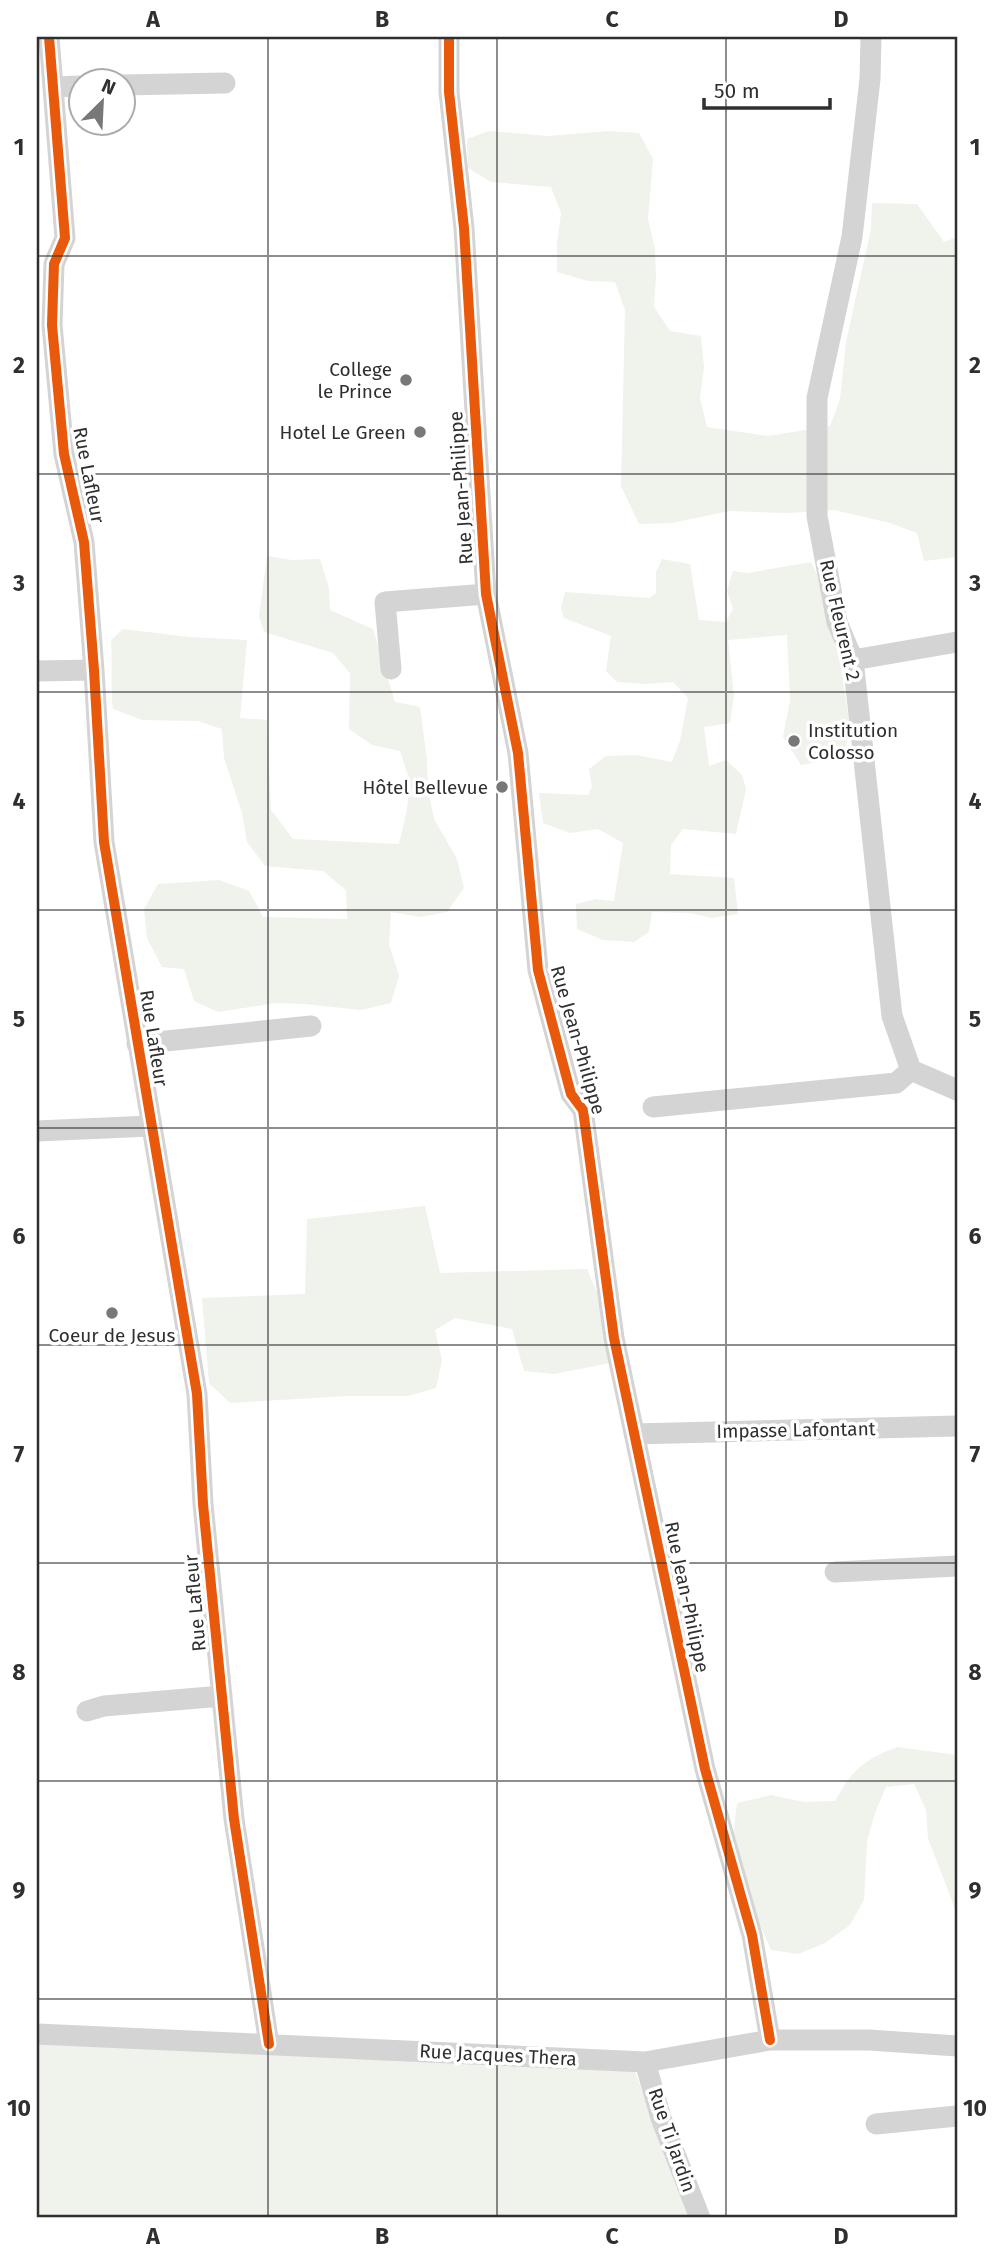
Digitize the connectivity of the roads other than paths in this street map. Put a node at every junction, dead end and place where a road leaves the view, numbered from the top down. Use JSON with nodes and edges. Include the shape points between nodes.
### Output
{"nodes":[{"id":1,"x":49,"y":37,"type":"edge"},
{"id":2,"x":449,"y":37,"type":"edge"},
{"id":3,"x":871,"y":37,"type":"edge"},
{"id":4,"x":225,"y":83,"type":"dead end"},
{"id":5,"x":136,"y":85,"type":"edge"},
{"id":6,"x":53,"y":86,"type":"junction"},
{"id":7,"x":66,"y":86,"type":"edge"},
{"id":8,"x":46,"y":264,"type":"edge"},
{"id":9,"x":486,"y":594,"type":"junction"},
{"id":10,"x":957,"y":642,"type":"edge"},
{"id":11,"x":853,"y":660,"type":"junction"},
{"id":12,"x":391,"y":669,"type":"dead end"},
{"id":13,"x":94,"y":670,"type":"junction"},
{"id":14,"x":37,"y":671,"type":"edge"},
{"id":15,"x":311,"y":1026,"type":"dead end"},
{"id":16,"x":137,"y":1044,"type":"junction"},
{"id":17,"x":911,"y":1070,"type":"junction"},
{"id":18,"x":957,"y":1090,"type":"edge"},
{"id":19,"x":653,"y":1107,"type":"dead end"},
{"id":20,"x":150,"y":1126,"type":"junction"},
{"id":21,"x":37,"y":1131,"type":"edge"},
{"id":22,"x":957,"y":1426,"type":"edge"},
{"id":23,"x":634,"y":1434,"type":"junction"},
{"id":24,"x":957,"y":1566,"type":"edge"},
{"id":25,"x":835,"y":1572,"type":"dead end"},
{"id":26,"x":222,"y":1696,"type":"junction"},
{"id":27,"x":87,"y":1711,"type":"dead end"},
{"id":28,"x":37,"y":2034,"type":"edge"},
{"id":29,"x":770,"y":2040,"type":"junction"},
{"id":30,"x":269,"y":2044,"type":"junction"},
{"id":31,"x":957,"y":2046,"type":"edge"},
{"id":32,"x":645,"y":2062,"type":"junction"},
{"id":33,"x":957,"y":2116,"type":"edge"},
{"id":34,"x":876,"y":2124,"type":"dead end"},
{"id":35,"x":700,"y":2218,"type":"edge"}],
"edges":[{"from":1,"to":6,"type":"street","name":"Rue Lafleur"},
{"from":2,"to":9,"type":"street","name":"Rue Jean-Philippe","via":[[449,92],[464,228]]},
{"from":3,"to":11,"type":"street","name":"Rue Fleurent 2","via":[[852,237],[817,398],[817,516],[837,622]]},
{"from":4,"to":5,"type":"street"},
{"from":6,"to":7,"type":"street"},
{"from":6,"to":8,"type":"street","name":"Rue Lafleur","via":[[65,238]]},
{"from":8,"to":13,"type":"street","name":"Rue Lafleur","via":[[64,454],[84,542]]},
{"from":9,"to":12,"type":"street","via":[[385,602]]},
{"from":9,"to":23,"type":"street","name":"Rue Jean-Philippe","via":[[518,753],[538,971],[571,1094],[583,1110],[614,1338]]},
{"from":10,"to":11,"type":"street"},
{"from":11,"to":17,"type":"street","name":"Rue Fleurent 2","via":[[892,1016]]},
{"from":13,"to":14,"type":"street"},
{"from":13,"to":16,"type":"street","name":"Rue Lafleur","via":[[103,842]]},
{"from":15,"to":16,"type":"street"},
{"from":16,"to":20,"type":"street","name":"Rue Lafleur"},
{"from":17,"to":18,"type":"street"},
{"from":17,"to":19,"type":"street","via":[[896,1083]]},
{"from":20,"to":21,"type":"street"},
{"from":20,"to":26,"type":"street","name":"Rue Lafleur","via":[[197,1394]]},
{"from":22,"to":23,"type":"street","name":"Impasse Lafontant"},
{"from":23,"to":29,"type":"street","name":"Rue Jean-Philippe","via":[[705,1769],[752,1935]]},
{"from":24,"to":25,"type":"street"},
{"from":26,"to":27,"type":"street"},
{"from":26,"to":30,"type":"street","name":"Rue Lafleur","via":[[234,1819]]},
{"from":28,"to":30,"type":"street","name":"Rue Jacques Thera"},
{"from":29,"to":31,"type":"street","name":"Rue Jacques Thera"},
{"from":29,"to":32,"type":"street","name":"Rue Jacques Thera"},
{"from":30,"to":32,"type":"street","name":"Rue Jacques Thera"},
{"from":32,"to":35,"type":"street","name":"Rue Ti Jardin","via":[[661,2118]]},
{"from":33,"to":34,"type":"street"}]}
